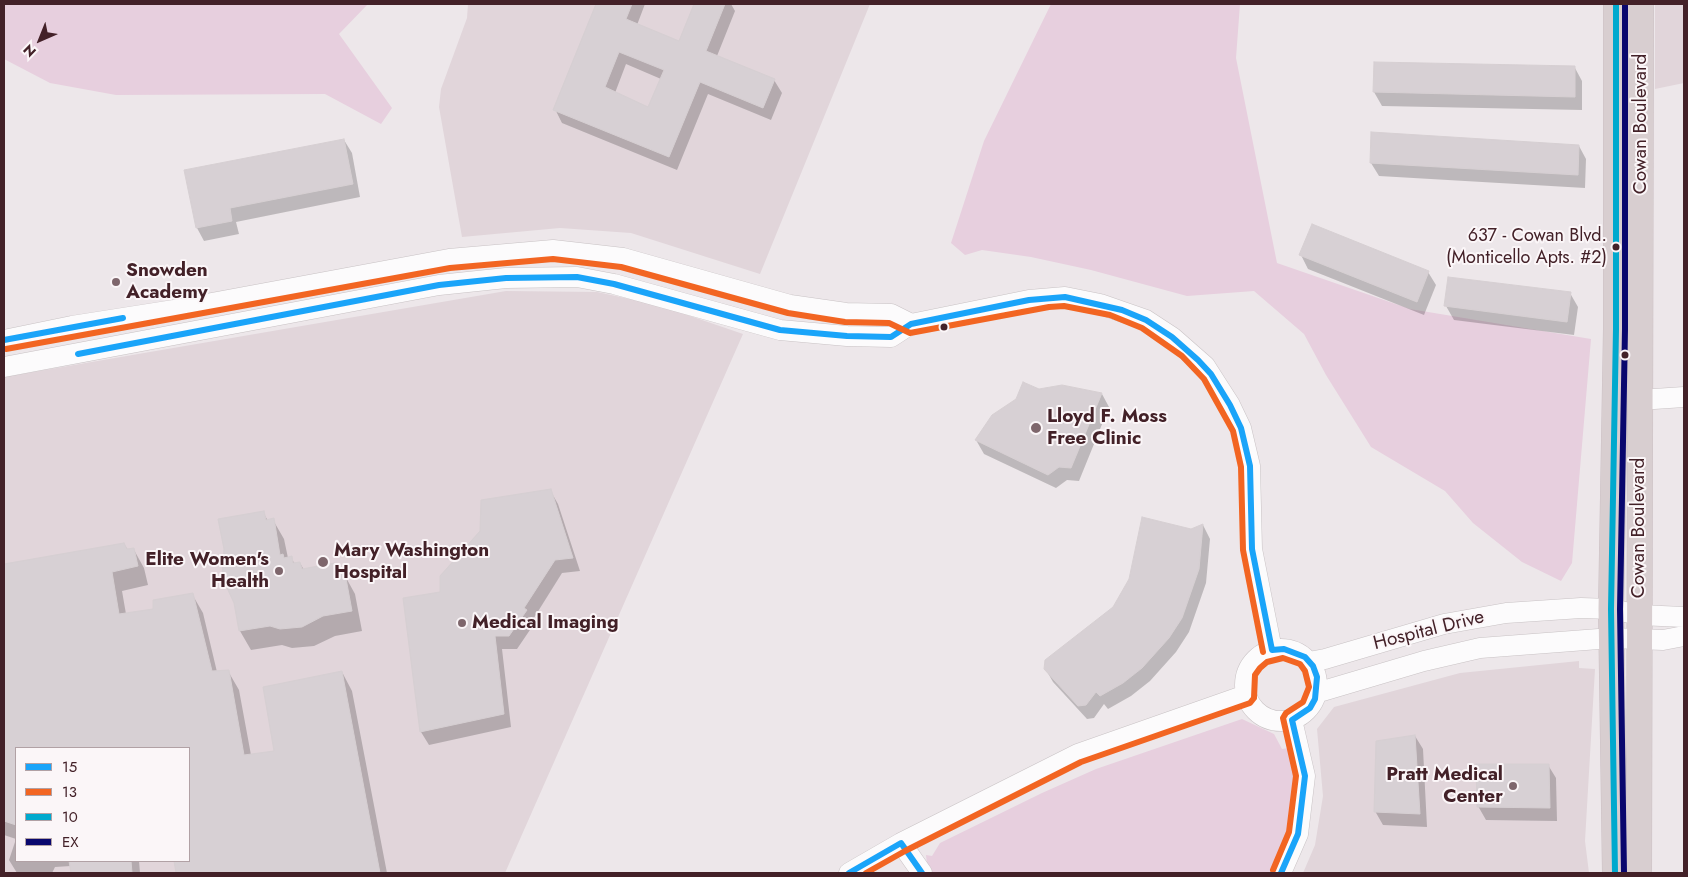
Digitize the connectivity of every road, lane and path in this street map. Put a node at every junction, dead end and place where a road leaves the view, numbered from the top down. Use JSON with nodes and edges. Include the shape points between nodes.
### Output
{"nodes":[{"id":1,"x":1616,"y":4,"type":"edge"},
{"id":2,"x":1641,"y":4,"type":"edge"},
{"id":3,"x":911,"y":324,"type":"junction"},
{"id":4,"x":4,"y":340,"type":"edge"},
{"id":5,"x":4,"y":367,"type":"edge"},
{"id":6,"x":1684,"y":397,"type":"edge"},
{"id":7,"x":1639,"y":400,"type":"junction"},
{"id":8,"x":1610,"y":609,"type":"junction"},
{"id":9,"x":1684,"y":617,"type":"edge"},
{"id":10,"x":1638,"y":627,"type":"junction"},
{"id":11,"x":1684,"y":636,"type":"edge"},
{"id":12,"x":1612,"y":638,"type":"junction"},
{"id":13,"x":1272,"y":650,"type":"junction"},
{"id":14,"x":1309,"y":662,"type":"junction"},
{"id":15,"x":1246,"y":694,"type":"junction"},
{"id":16,"x":1316,"y":694,"type":"junction"},
{"id":17,"x":1292,"y":720,"type":"junction"},
{"id":18,"x":901,"y":842,"type":"junction"},
{"id":19,"x":849,"y":873,"type":"edge"},
{"id":20,"x":922,"y":873,"type":"edge"},
{"id":21,"x":1281,"y":873,"type":"edge"},
{"id":22,"x":1615,"y":873,"type":"edge"},
{"id":23,"x":1639,"y":873,"type":"edge"}],
"edges":[{"from":1,"to":8,"type":"main road","name":"Cowan Boulevard","via":[[1616,329]]},
{"from":2,"to":7,"type":"main road","name":"Cowan Boulevard"},
{"from":3,"to":4,"type":"street","via":[[891,314],[846,313],[790,305],[623,258],[553,250],[449,259]]},
{"from":3,"to":5,"type":"street","via":[[891,337],[780,330],[578,277],[506,278],[439,285]]},
{"from":3,"to":13,"type":"street","via":[[1029,300],[1065,297],[1141,317],[1188,349],[1211,374],[1241,428],[1251,475],[1252,549]]},
{"from":6,"to":7,"type":"street"},
{"from":7,"to":10,"type":"main road","name":"Cowan Boulevard"},
{"from":8,"to":10,"type":"street","name":"Hospital Drive"},
{"from":8,"to":12,"type":"main road","name":"Cowan Boulevard"},
{"from":8,"to":14,"type":"street","name":"Hospital Drive","via":[[1581,608],[1470,618]]},
{"from":9,"to":10,"type":"street"},
{"from":10,"to":11,"type":"street","via":[[1663,640]]},
{"from":10,"to":12,"type":"street","name":"Hospital Drive"},
{"from":10,"to":23,"type":"main road","name":"Cowan Boulevard"},
{"from":12,"to":16,"type":"street","name":"Hospital Drive","via":[[1480,648],[1424,661]]},
{"from":12,"to":22,"type":"main road","name":"Cowan Boulevard"},
{"from":13,"to":14,"type":"street","via":[[1284,648],[1295,651]]},
{"from":13,"to":15,"type":"street","via":[[1262,654],[1247,672]]},
{"from":14,"to":16,"type":"street","via":[[1317,677]]},
{"from":15,"to":17,"type":"street","via":[[1251,705],[1269,720]]},
{"from":15,"to":18,"type":"street","via":[[1078,754]]},
{"from":16,"to":17,"type":"street","via":[[1310,708]]},
{"from":17,"to":21,"type":"street","via":[[1305,776],[1298,834]]},
{"from":18,"to":19,"type":"street"},
{"from":18,"to":20,"type":"street"}]}
